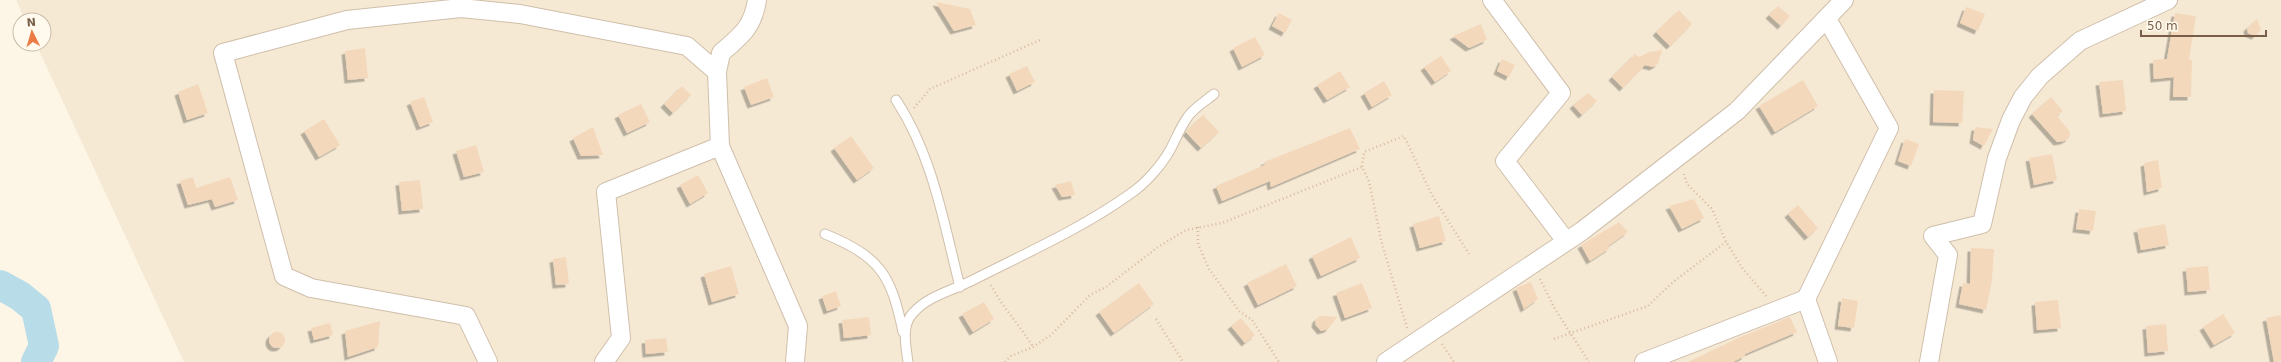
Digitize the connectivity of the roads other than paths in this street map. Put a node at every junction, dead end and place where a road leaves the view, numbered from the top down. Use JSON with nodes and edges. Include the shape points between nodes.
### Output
{"nodes":[{"id":1,"x":757,"y":0,"type":"edge"},
{"id":2,"x":1492,"y":0,"type":"edge"},
{"id":3,"x":1844,"y":0,"type":"edge"},
{"id":4,"x":2168,"y":0,"type":"edge"},
{"id":5,"x":1827,"y":19,"type":"junction"},
{"id":6,"x":717,"y":72,"type":"junction"},
{"id":7,"x":1214,"y":94,"type":"dead end"},
{"id":8,"x":896,"y":100,"type":"dead end"},
{"id":9,"x":720,"y":146,"type":"junction"},
{"id":10,"x":824,"y":234,"type":"dead end"},
{"id":11,"x":1566,"y":241,"type":"junction"},
{"id":12,"x":960,"y":287,"type":"junction"},
{"id":13,"x":1806,"y":299,"type":"junction"},
{"id":14,"x":905,"y":337,"type":"junction"},
{"id":15,"x":488,"y":362,"type":"edge"},
{"id":16,"x":604,"y":362,"type":"edge"},
{"id":17,"x":794,"y":362,"type":"edge"},
{"id":18,"x":908,"y":362,"type":"edge"},
{"id":19,"x":1386,"y":362,"type":"edge"},
{"id":20,"x":1644,"y":362,"type":"edge"},
{"id":21,"x":1828,"y":362,"type":"edge"},
{"id":22,"x":1929,"y":362,"type":"edge"}],
"edges":[{"from":1,"to":6,"type":"street","via":[[755,13],[745,33],[721,53]]},
{"from":2,"to":11,"type":"street","via":[[1561,93],[1505,161]]},
{"from":3,"to":5,"type":"street"},
{"from":4,"to":22,"type":"street","via":[[2080,41],[2040,76],[2023,97],[2010,120],[1997,158],[1982,224],[1933,236],[1948,255]]},
{"from":5,"to":11,"type":"street","via":[[1738,112]]},
{"from":5,"to":13,"type":"street","via":[[1889,128]]},
{"from":6,"to":9,"type":"street"},
{"from":6,"to":15,"type":"street","via":[[687,46],[528,15],[461,8],[347,20],[223,53],[284,276],[311,288],[466,316]]},
{"from":7,"to":12,"type":"lane","via":[[1188,116],[1170,151],[1131,194],[1016,259]]},
{"from":8,"to":12,"type":"lane","via":[[908,119],[930,174]]},
{"from":9,"to":16,"type":"street","via":[[606,192],[620,338]]},
{"from":9,"to":17,"type":"street","via":[[798,326]]},
{"from":10,"to":14,"type":"lane","via":[[853,247],[879,266],[895,296]]},
{"from":11,"to":19,"type":"street"},
{"from":12,"to":14,"type":"lane","via":[[935,296],[920,305],[911,314]]},
{"from":13,"to":20,"type":"street"},
{"from":13,"to":21,"type":"street"},
{"from":14,"to":18,"type":"lane"}]}
